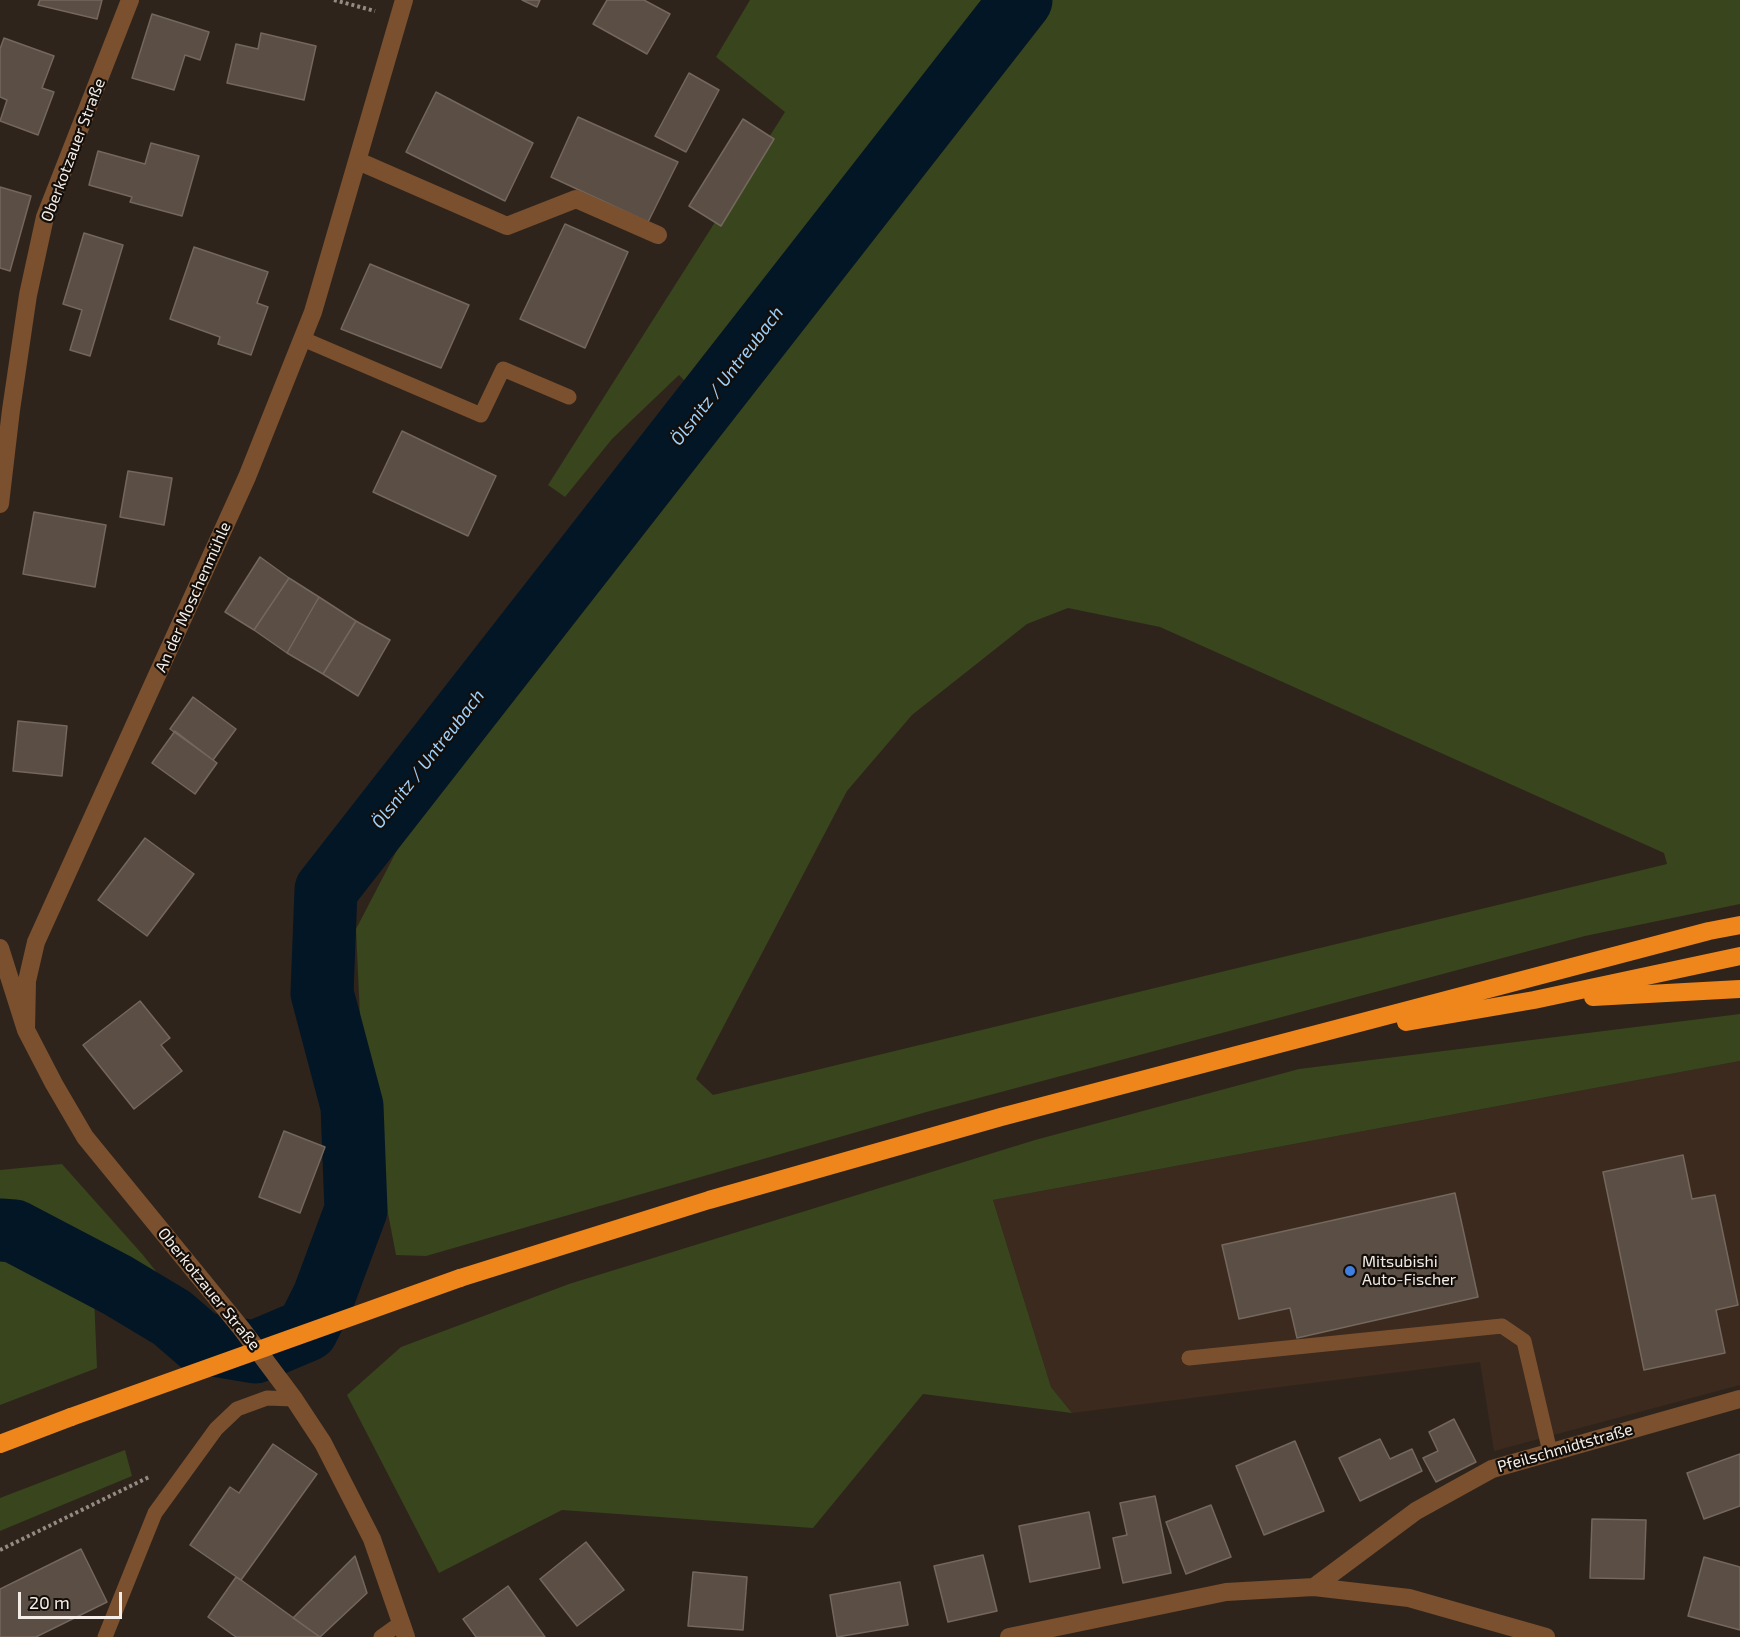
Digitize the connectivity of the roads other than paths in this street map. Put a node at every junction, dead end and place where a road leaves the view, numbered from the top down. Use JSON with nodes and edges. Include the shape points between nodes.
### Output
{"nodes":[{"id":1,"x":130,"y":0,"type":"edge"},
{"id":2,"x":404,"y":0,"type":"edge"},
{"id":3,"x":358,"y":161,"type":"junction"},
{"id":4,"x":658,"y":235,"type":"dead end"},
{"id":5,"x":303,"y":339,"type":"junction"},
{"id":6,"x":569,"y":397,"type":"dead end"},
{"id":7,"x":5,"y":415,"type":"edge"},
{"id":8,"x":0,"y":504,"type":"edge"},
{"id":9,"x":1740,"y":925,"type":"edge"},
{"id":10,"x":0,"y":948,"type":"edge"},
{"id":11,"x":1740,"y":956,"type":"edge"},
{"id":12,"x":1740,"y":989,"type":"edge"},
{"id":13,"x":1534,"y":1000,"type":"junction"},
{"id":14,"x":26,"y":1030,"type":"junction"},
{"id":15,"x":1289,"y":1041,"type":"junction"},
{"id":16,"x":1189,"y":1358,"type":"dead end"},
{"id":17,"x":294,"y":1399,"type":"junction"},
{"id":18,"x":1740,"y":1400,"type":"edge"},
{"id":19,"x":0,"y":1444,"type":"edge"},
{"id":20,"x":1550,"y":1452,"type":"junction"},
{"id":21,"x":1314,"y":1587,"type":"junction"},
{"id":22,"x":404,"y":1630,"type":"edge"},
{"id":23,"x":105,"y":1637,"type":"edge"},
{"id":24,"x":381,"y":1637,"type":"edge"},
{"id":25,"x":1009,"y":1637,"type":"edge"},
{"id":26,"x":1546,"y":1637,"type":"edge"}],
"edges":[{"from":1,"to":7,"type":"street","name":"Oberkotzauer Straße","via":[[45,217]]},
{"from":2,"to":3,"type":"street","name":"An der Moschenmühle"},
{"from":3,"to":4,"type":"street","via":[[507,226],[576,199]]},
{"from":3,"to":5,"type":"street","name":"An der Moschenmühle"},
{"from":5,"to":6,"type":"lane","via":[[481,415],[503,369]]},
{"from":5,"to":14,"type":"street","name":"An der Moschenmühle","via":[[248,477],[36,942],[27,981]]},
{"from":7,"to":8,"type":"street","name":"Oberkotzauer Straße"},
{"from":9,"to":15,"type":"highway"},
{"from":10,"to":14,"type":"street","name":"Oberkotzauer Straße"},
{"from":11,"to":13,"type":"highway"},
{"from":12,"to":13,"type":"highway"},
{"from":13,"to":15,"type":"highway"},
{"from":14,"to":17,"type":"street","name":"Oberkotzauer Straße","via":[[85,1137]]},
{"from":15,"to":19,"type":"highway","bridge":true,"via":[[731,1194],[460,1278]]},
{"from":16,"to":20,"type":"lane","via":[[1502,1326],[1524,1341]]},
{"from":17,"to":22,"type":"street","name":"Oberkotzauer Straße","via":[[323,1443],[372,1539]]},
{"from":17,"to":23,"type":"lane","via":[[267,1398],[237,1409],[216,1429],[155,1514]]},
{"from":18,"to":20,"type":"street","name":"Pfeilschmidtstraße"},
{"from":20,"to":21,"type":"street","name":"Pfeilschmidtstraße","via":[[1492,1469],[1416,1511]]},
{"from":21,"to":25,"type":"street","via":[[1226,1592]]},
{"from":21,"to":26,"type":"street","via":[[1409,1598]]},
{"from":22,"to":24,"type":"lane"}]}
